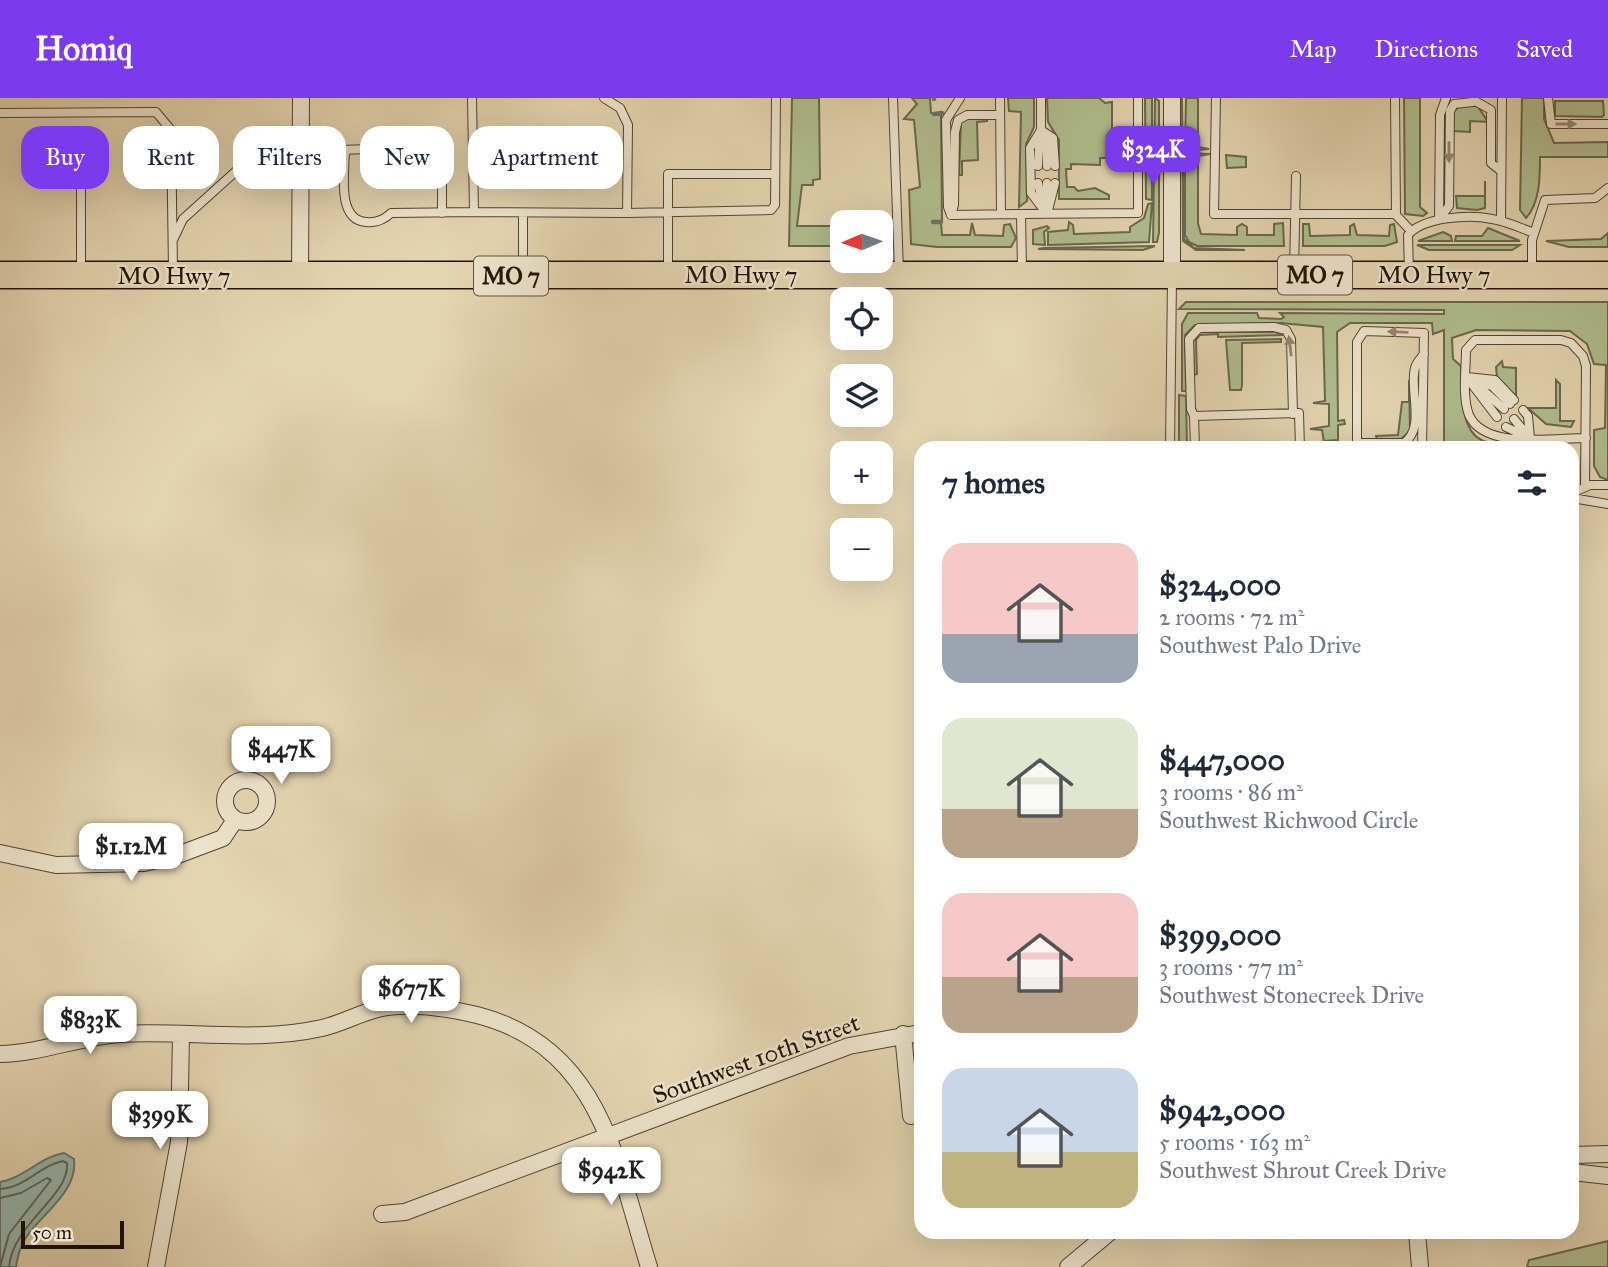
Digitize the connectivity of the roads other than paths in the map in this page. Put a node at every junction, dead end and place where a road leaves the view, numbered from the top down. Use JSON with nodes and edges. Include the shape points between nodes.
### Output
{"nodes":[{"id":1,"x":301,"y":98,"type":"edge"},
{"id":2,"x":472,"y":98,"type":"edge"},
{"id":3,"x":604,"y":98,"type":"edge"},
{"id":4,"x":776,"y":98,"type":"edge"},
{"id":5,"x":893,"y":98,"type":"edge"},
{"id":6,"x":960,"y":98,"type":"edge"},
{"id":7,"x":1000,"y":98,"type":"edge"},
{"id":8,"x":1041,"y":98,"type":"edge"},
{"id":9,"x":1138,"y":98,"type":"edge"},
{"id":10,"x":1172,"y":98,"type":"edge"},
{"id":11,"x":1216,"y":98,"type":"edge"},
{"id":12,"x":1395,"y":98,"type":"edge"},
{"id":13,"x":1446,"y":98,"type":"edge"},
{"id":14,"x":1457,"y":98,"type":"edge"},
{"id":15,"x":1491,"y":98,"type":"edge"},
{"id":16,"x":1502,"y":98,"type":"edge"},
{"id":17,"x":1548,"y":98,"type":"edge"},
{"id":18,"x":1451,"y":107,"type":"junction"},
{"id":19,"x":1491,"y":110,"type":"junction"},
{"id":20,"x":0,"y":113,"type":"edge"},
{"id":21,"x":1000,"y":115,"type":"junction"},
{"id":22,"x":1608,"y":124,"type":"edge"},
{"id":23,"x":301,"y":126,"type":"edge"},
{"id":24,"x":1041,"y":130,"type":"junction"},
{"id":25,"x":1501,"y":171,"type":"junction"},
{"id":26,"x":233,"y":174,"type":"edge"},
{"id":27,"x":775,"y":174,"type":"junction"},
{"id":28,"x":1296,"y":176,"type":"dead end"},
{"id":29,"x":1608,"y":188,"type":"edge"},
{"id":30,"x":81,"y":189,"type":"edge"},
{"id":31,"x":301,"y":189,"type":"edge"},
{"id":32,"x":345,"y":189,"type":"edge"},
{"id":33,"x":442,"y":189,"type":"edge"},
{"id":34,"x":474,"y":212,"type":"junction"},
{"id":35,"x":442,"y":213,"type":"junction"},
{"id":36,"x":627,"y":213,"type":"junction"},
{"id":37,"x":669,"y":213,"type":"junction"},
{"id":38,"x":523,"y":214,"type":"junction"},
{"id":39,"x":1001,"y":214,"type":"junction"},
{"id":40,"x":1021,"y":214,"type":"junction"},
{"id":41,"x":1047,"y":214,"type":"junction"},
{"id":42,"x":1294,"y":214,"type":"junction"},
{"id":43,"x":1396,"y":214,"type":"junction"},
{"id":44,"x":951,"y":215,"type":"junction"},
{"id":45,"x":1439,"y":219,"type":"junction"},
{"id":46,"x":1501,"y":221,"type":"junction"},
{"id":47,"x":1411,"y":231,"type":"junction"},
{"id":48,"x":1534,"y":233,"type":"junction"},
{"id":49,"x":173,"y":240,"type":"junction"},
{"id":50,"x":1172,"y":274,"type":"junction"},
{"id":51,"x":0,"y":275,"type":"edge"},
{"id":52,"x":668,"y":275,"type":"junction"},
{"id":53,"x":899,"y":275,"type":"junction"},
{"id":54,"x":1294,"y":275,"type":"junction"},
{"id":55,"x":1409,"y":275,"type":"junction"},
{"id":56,"x":1531,"y":275,"type":"junction"},
{"id":57,"x":1608,"y":275,"type":"edge"},
{"id":58,"x":81,"y":276,"type":"junction"},
{"id":59,"x":173,"y":276,"type":"junction"},
{"id":60,"x":300,"y":276,"type":"junction"},
{"id":61,"x":523,"y":276,"type":"junction"},
{"id":62,"x":1022,"y":276,"type":"junction"},
{"id":63,"x":1424,"y":354,"type":"junction"},
{"id":64,"x":1467,"y":377,"type":"junction"},
{"id":65,"x":1293,"y":414,"type":"junction"},
{"id":66,"x":1194,"y":416,"type":"junction"},
{"id":67,"x":1530,"y":438,"type":"junction"},
{"id":68,"x":1586,"y":438,"type":"junction"},
{"id":69,"x":1170,"y":441,"type":"edge"},
{"id":70,"x":1195,"y":441,"type":"edge"},
{"id":71,"x":1300,"y":441,"type":"edge"},
{"id":72,"x":1354,"y":441,"type":"edge"},
{"id":73,"x":1404,"y":441,"type":"edge"},
{"id":74,"x":1422,"y":441,"type":"edge"},
{"id":75,"x":1608,"y":485,"type":"edge"},
{"id":76,"x":1585,"y":487,"type":"junction"},
{"id":77,"x":1579,"y":490,"type":"edge"},
{"id":78,"x":1579,"y":500,"type":"edge"},
{"id":79,"x":1608,"y":504,"type":"edge"},
{"id":80,"x":235,"y":820,"type":"dead end"},
{"id":81,"x":0,"y":852,"type":"edge"},
{"id":82,"x":914,"y":1033,"type":"edge"},
{"id":83,"x":181,"y":1034,"type":"junction"},
{"id":84,"x":903,"y":1034,"type":"junction"},
{"id":85,"x":0,"y":1054,"type":"edge"},
{"id":86,"x":911,"y":1116,"type":"dead end"},
{"id":87,"x":609,"y":1137,"type":"junction"},
{"id":88,"x":1608,"y":1154,"type":"edge"},
{"id":89,"x":1579,"y":1155,"type":"edge"},
{"id":90,"x":1579,"y":1173,"type":"edge"},
{"id":91,"x":1608,"y":1176,"type":"edge"},
{"id":92,"x":382,"y":1214,"type":"dead end"},
{"id":93,"x":1102,"y":1239,"type":"edge"},
{"id":94,"x":1418,"y":1239,"type":"edge"},
{"id":95,"x":156,"y":1267,"type":"edge"},
{"id":96,"x":649,"y":1267,"type":"edge"},
{"id":97,"x":1068,"y":1267,"type":"edge"},
{"id":98,"x":1420,"y":1267,"type":"edge"}],
"edges":[{"from":1,"to":23,"type":"street"},
{"from":2,"to":34,"type":"lane"},
{"from":3,"to":36,"type":"lane","via":[[620,108],[628,125]]},
{"from":4,"to":27,"type":"lane"},
{"from":5,"to":53,"type":"lane"},
{"from":6,"to":44,"type":"lane","via":[[946,120]]},
{"from":7,"to":21,"type":"lane"},
{"from":8,"to":24,"type":"lane"},
{"from":9,"to":41,"type":"lane","via":[[1138,213]]},
{"from":10,"to":50,"type":"street"},
{"from":11,"to":42,"type":"lane","via":[[1214,214]]},
{"from":12,"to":43,"type":"lane"},
{"from":13,"to":45,"type":"lane","via":[[1440,115]]},
{"from":14,"to":18,"type":"lane"},
{"from":15,"to":19,"type":"lane"},
{"from":16,"to":25,"type":"lane"},
{"from":17,"to":22,"type":"lane","one_way":true,"via":[[1551,124]]},
{"from":18,"to":19,"type":"lane","via":[[1475,102]]},
{"from":18,"to":45,"type":"lane","one_way":true,"via":[[1449,206]]},
{"from":19,"to":25,"type":"lane","via":[[1491,163]]},
{"from":20,"to":49,"type":"lane","via":[[156,112],[170,130]]},
{"from":21,"to":39,"type":"lane"},
{"from":21,"to":44,"type":"lane","via":[[967,114],[958,120]]},
{"from":24,"to":24,"type":"lane","via":[[1053,138],[1047,166]]},
{"from":24,"to":41,"type":"lane","via":[[1030,148],[1031,193]]},
{"from":25,"to":46,"type":"lane"},
{"from":26,"to":49,"type":"lane","via":[[183,219]]},
{"from":27,"to":37,"type":"lane","via":[[775,205],[771,209]]},
{"from":27,"to":37,"type":"lane","via":[[668,174]]},
{"from":28,"to":42,"type":"lane"},
{"from":29,"to":48,"type":"lane","via":[[1595,198],[1545,200]]},
{"from":30,"to":58,"type":"lane"},
{"from":31,"to":60,"type":"street"},
{"from":32,"to":35,"type":"lane","via":[[345,206],[362,222],[384,219],[391,213]]},
{"from":33,"to":35,"type":"lane"},
{"from":34,"to":35,"type":"lane"},
{"from":34,"to":38,"type":"lane"},
{"from":36,"to":37,"type":"lane"},
{"from":36,"to":38,"type":"lane"},
{"from":37,"to":52,"type":"lane"},
{"from":38,"to":61,"type":"lane"},
{"from":39,"to":40,"type":"lane"},
{"from":39,"to":44,"type":"lane"},
{"from":40,"to":41,"type":"lane"},
{"from":40,"to":62,"type":"lane"},
{"from":41,"to":41,"type":"lane","via":[[1038,193],[1047,183]]},
{"from":42,"to":43,"type":"lane"},
{"from":42,"to":54,"type":"lane"},
{"from":43,"to":47,"type":"lane"},
{"from":45,"to":46,"type":"lane"},
{"from":45,"to":47,"type":"lane"},
{"from":46,"to":48,"type":"lane"},
{"from":47,"to":55,"type":"lane"},
{"from":48,"to":56,"type":"lane"},
{"from":49,"to":59,"type":"lane"},
{"from":50,"to":54,"type":"main road","name":"MO Hwy 7","number":"MO 7"},
{"from":50,"to":62,"type":"main road","name":"MO Hwy 7","number":"MO 7"},
{"from":50,"to":69,"type":"lane"},
{"from":51,"to":58,"type":"main road","name":"MO Hwy 7","number":"MO 7"},
{"from":52,"to":53,"type":"main road","name":"MO Hwy 7","number":"MO 7"},
{"from":52,"to":61,"type":"main road","name":"MO Hwy 7","number":"MO 7"},
{"from":53,"to":62,"type":"main road","name":"MO Hwy 7","number":"MO 7"},
{"from":54,"to":55,"type":"main road","name":"MO Hwy 7","number":"MO 7"},
{"from":55,"to":56,"type":"main road","name":"MO Hwy 7","number":"MO 7"},
{"from":56,"to":57,"type":"main road","name":"MO Hwy 7","number":"MO 7"},
{"from":58,"to":59,"type":"main road","name":"MO Hwy 7","number":"MO 7"},
{"from":59,"to":60,"type":"main road","name":"MO Hwy 7","number":"MO 7"},
{"from":60,"to":61,"type":"main road","name":"MO Hwy 7","number":"MO 7"},
{"from":63,"to":72,"type":"lane","one_way":true,"via":[[1424,333],[1364,331],[1357,342]]},
{"from":63,"to":73,"type":"lane","via":[[1415,367],[1415,423],[1411,437]]},
{"from":63,"to":74,"type":"lane"},
{"from":64,"to":64,"type":"lane","via":[[1494,380],[1505,409]]},
{"from":64,"to":67,"type":"lane","via":[[1469,415],[1480,431],[1498,438]]},
{"from":64,"to":68,"type":"lane","via":[[1466,350],[1475,340],[1571,343],[1586,366]]},
{"from":65,"to":66,"type":"lane"},
{"from":65,"to":66,"type":"lane","one_way":true,"via":[[1291,339],[1286,330],[1199,328],[1189,339]]},
{"from":65,"to":71,"type":"lane","via":[[1299,413]]},
{"from":66,"to":70,"type":"lane"},
{"from":67,"to":67,"type":"lane","via":[[1514,419]]},
{"from":67,"to":68,"type":"lane"},
{"from":68,"to":76,"type":"lane"},
{"from":75,"to":76,"type":"lane"},
{"from":76,"to":77,"type":"lane"},
{"from":78,"to":79,"type":"lane"},
{"from":80,"to":81,"type":"street","via":[[223,838],[144,863],[66,866]]},
{"from":82,"to":84,"type":"street","name":"Southwest 10th Street"},
{"from":83,"to":85,"type":"street","via":[[121,1034]]},
{"from":83,"to":87,"type":"street","via":[[276,1035],[322,1028],[387,1007],[443,1007],[506,1023],[554,1053],[587,1091]]},
{"from":83,"to":95,"type":"street","via":[[179,1142]]},
{"from":84,"to":86,"type":"street"},
{"from":84,"to":87,"type":"street","name":"Southwest 10th Street","via":[[849,1046]]},
{"from":87,"to":92,"type":"street","name":"Southwest 10th Street","via":[[405,1212]]},
{"from":87,"to":96,"type":"street"},
{"from":88,"to":89,"type":"street"},
{"from":90,"to":91,"type":"street"},
{"from":93,"to":97,"type":"street"},
{"from":94,"to":98,"type":"street"}]}
